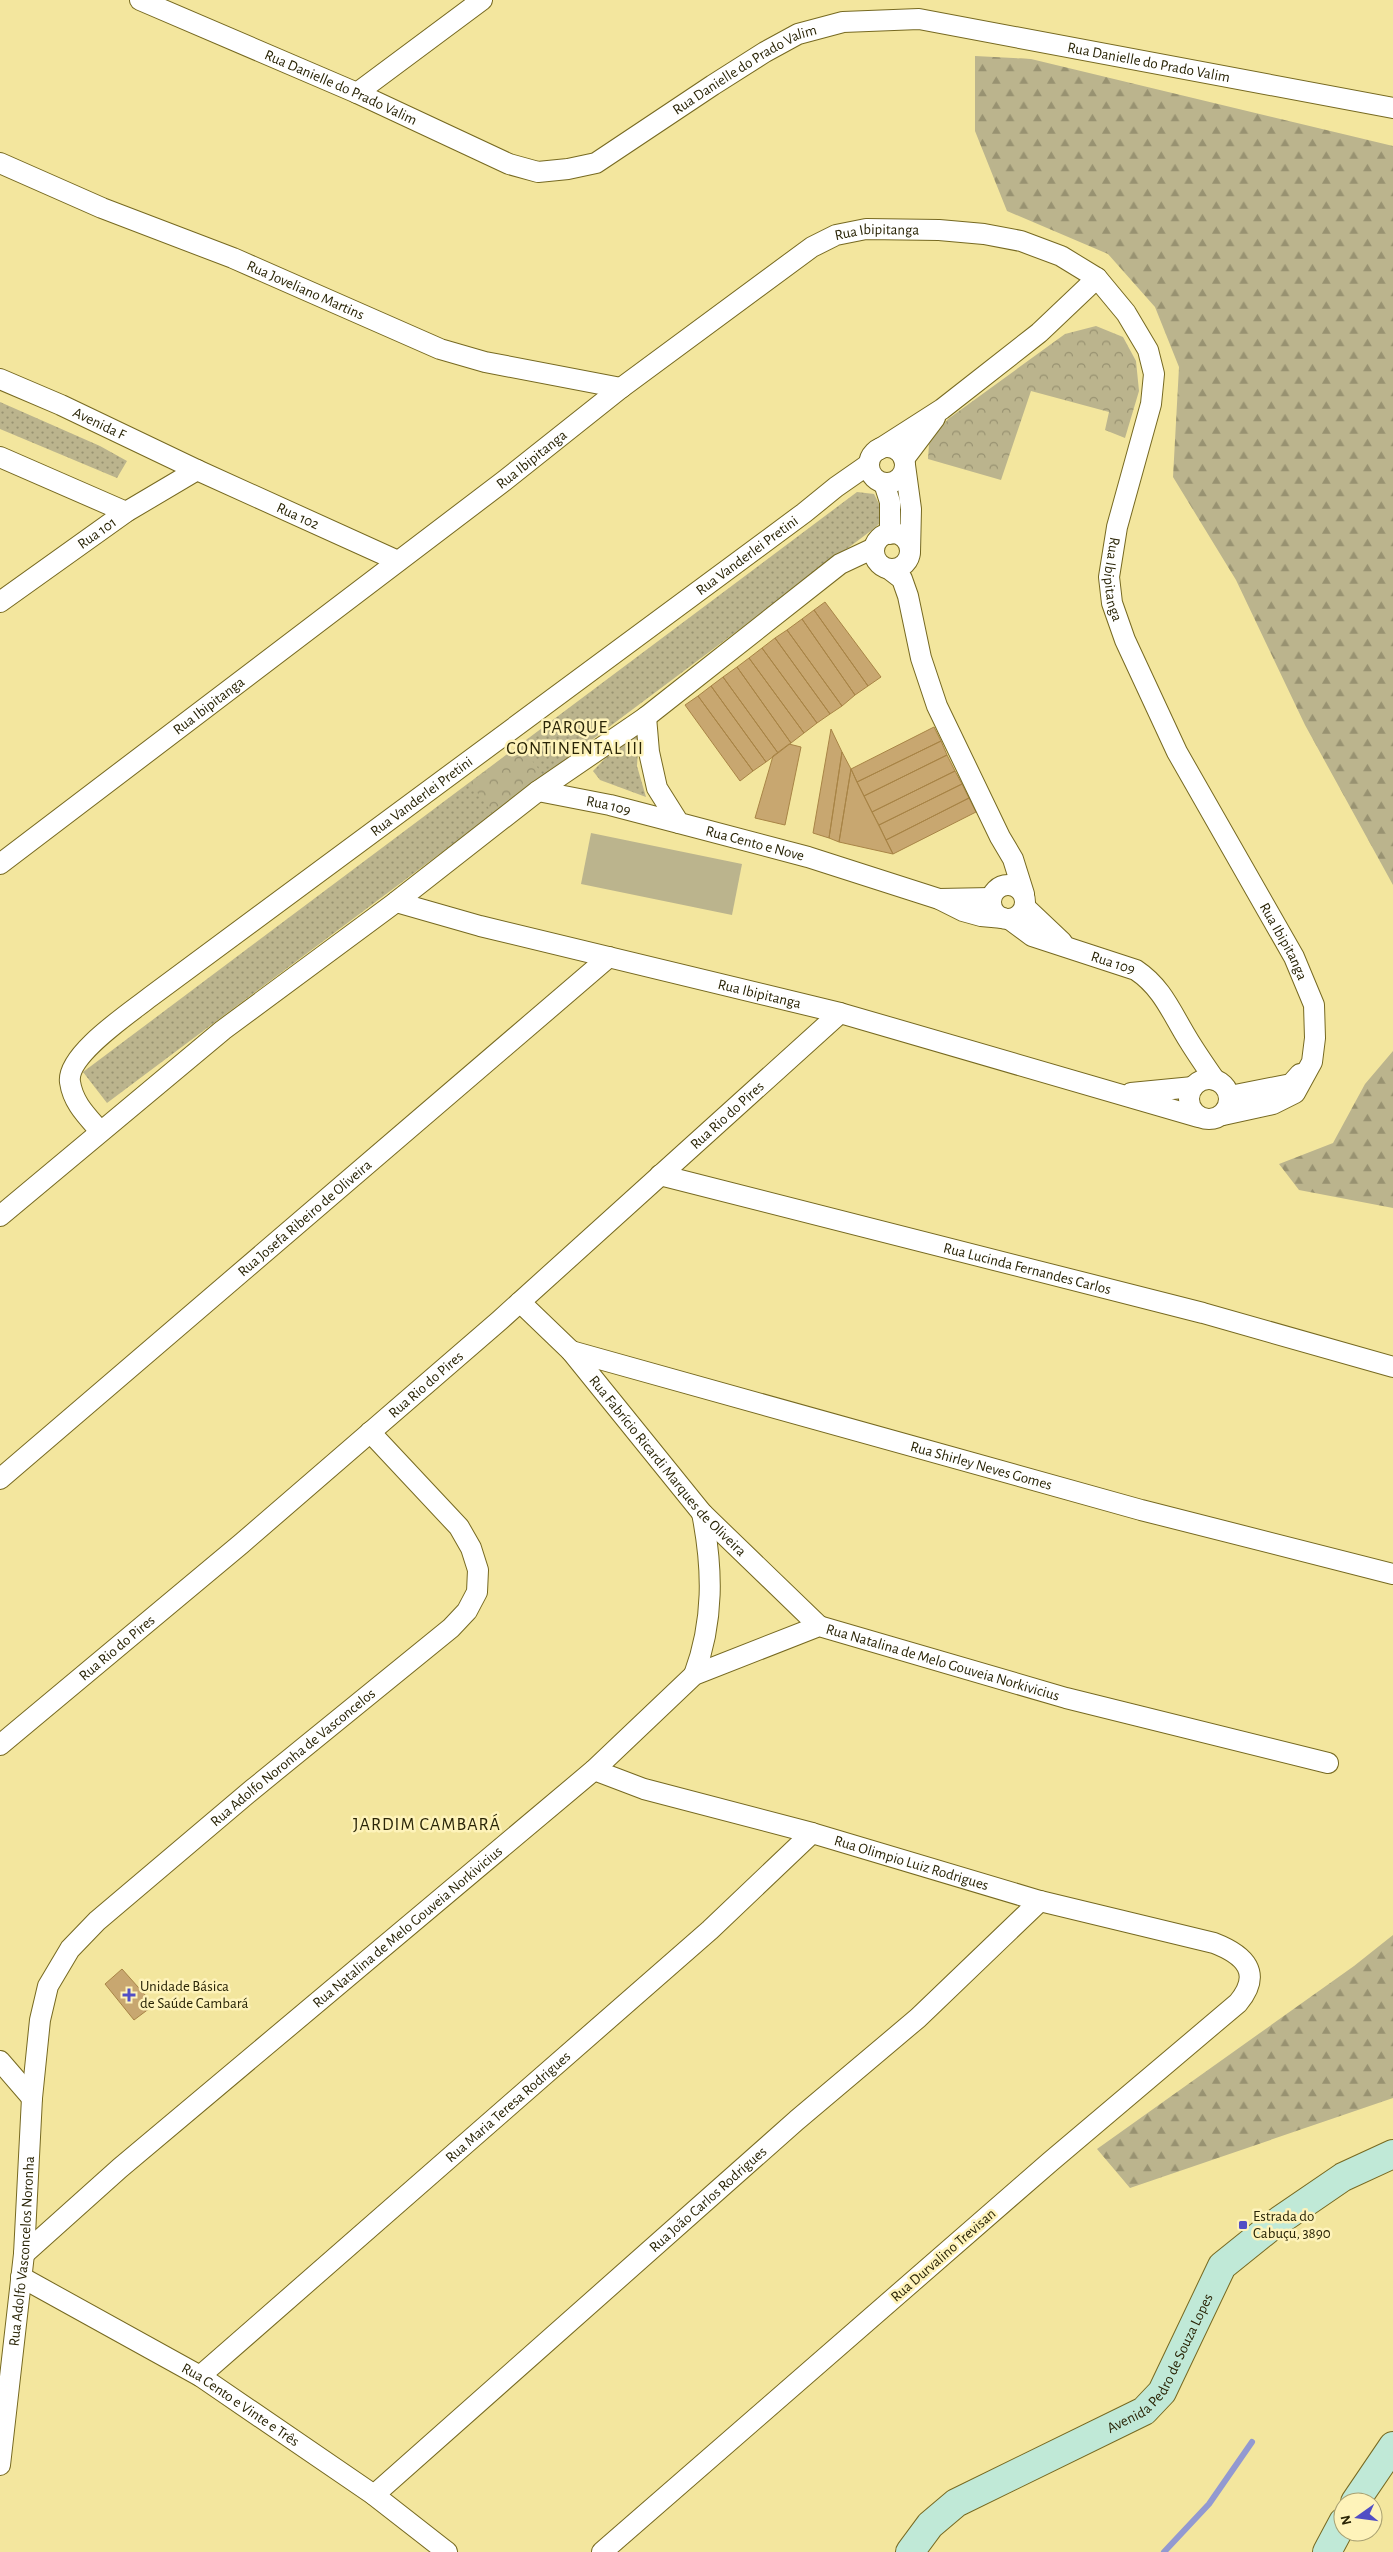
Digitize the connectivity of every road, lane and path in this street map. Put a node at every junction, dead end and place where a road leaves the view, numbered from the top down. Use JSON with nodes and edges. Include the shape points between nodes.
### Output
{"nodes":[{"id":1,"x":140,"y":0,"type":"edge"},
{"id":2,"x":482,"y":0,"type":"edge"},
{"id":3,"x":357,"y":93,"type":"junction"},
{"id":4,"x":1393,"y":108,"type":"edge"},
{"id":5,"x":0,"y":162,"type":"edge"},
{"id":6,"x":1098,"y":278,"type":"junction"},
{"id":7,"x":0,"y":379,"type":"edge"},
{"id":8,"x":622,"y":388,"type":"junction"},
{"id":9,"x":942,"y":409,"type":"junction"},
{"id":10,"x":0,"y":457,"type":"edge"},
{"id":11,"x":904,"y":462,"type":"junction"},
{"id":12,"x":877,"y":469,"type":"junction"},
{"id":13,"x":197,"y":470,"type":"junction"},
{"id":14,"x":126,"y":512,"type":"junction"},
{"id":15,"x":890,"y":534,"type":"junction"},
{"id":16,"x":892,"y":559,"type":"junction"},
{"id":17,"x":398,"y":561,"type":"junction"},
{"id":18,"x":0,"y":602,"type":"edge"},
{"id":19,"x":646,"y":718,"type":"junction"},
{"id":20,"x":538,"y":791,"type":"junction"},
{"id":21,"x":679,"y":823,"type":"junction"},
{"id":22,"x":1000,"y":837,"type":"junction"},
{"id":23,"x":0,"y":864,"type":"edge"},
{"id":24,"x":993,"y":894,"type":"junction"},
{"id":25,"x":939,"y":899,"type":"junction"},
{"id":26,"x":396,"y":902,"type":"junction"},
{"id":27,"x":1015,"y":910,"type":"junction"},
{"id":28,"x":609,"y":957,"type":"junction"},
{"id":29,"x":840,"y":1013,"type":"junction"},
{"id":30,"x":1202,"y":1083,"type":"junction"},
{"id":31,"x":1121,"y":1094,"type":"junction"},
{"id":32,"x":1226,"y":1105,"type":"junction"},
{"id":33,"x":1198,"y":1117,"type":"junction"},
{"id":34,"x":100,"y":1131,"type":"junction"},
{"id":35,"x":660,"y":1175,"type":"junction"},
{"id":36,"x":0,"y":1216,"type":"edge"},
{"id":37,"x":520,"y":1302,"type":"junction"},
{"id":38,"x":571,"y":1351,"type":"junction"},
{"id":39,"x":1393,"y":1367,"type":"edge"},
{"id":40,"x":370,"y":1432,"type":"junction"},
{"id":41,"x":0,"y":1479,"type":"edge"},
{"id":42,"x":702,"y":1513,"type":"junction"},
{"id":43,"x":1393,"y":1574,"type":"edge"},
{"id":44,"x":819,"y":1626,"type":"junction"},
{"id":45,"x":694,"y":1674,"type":"junction"},
{"id":46,"x":0,"y":1745,"type":"edge"},
{"id":47,"x":1328,"y":1763,"type":"dead end"},
{"id":48,"x":594,"y":1770,"type":"junction"},
{"id":49,"x":812,"y":1833,"type":"junction"},
{"id":50,"x":1040,"y":1902,"type":"junction"},
{"id":51,"x":1232,"y":1950,"type":"joint"},
{"id":52,"x":0,"y":2061,"type":"edge"},
{"id":53,"x":32,"y":2098,"type":"junction"},
{"id":54,"x":1393,"y":2154,"type":"edge"},
{"id":55,"x":24,"y":2254,"type":"junction"},
{"id":56,"x":21,"y":2277,"type":"junction"},
{"id":57,"x":200,"y":2376,"type":"junction"},
{"id":58,"x":1393,"y":2446,"type":"edge"},
{"id":59,"x":0,"y":2465,"type":"edge"},
{"id":60,"x":1362,"y":2492,"type":"edge"},
{"id":61,"x":374,"y":2495,"type":"junction"},
{"id":62,"x":1333,"y":2541,"type":"edge"},
{"id":63,"x":447,"y":2552,"type":"edge"},
{"id":64,"x":602,"y":2552,"type":"edge"},
{"id":65,"x":910,"y":2552,"type":"edge"},
{"id":66,"x":1327,"y":2552,"type":"edge"}],
"edges":[{"from":1,"to":3,"type":"street","name":"Rua Danielle do Prado Valim"},
{"from":2,"to":3,"type":"street"},
{"from":3,"to":4,"type":"street","name":"Rua Danielle do Prado Valim","via":[[509,164],[538,172],[568,169],[596,163],[713,84],[798,34],[843,22],[919,19]]},
{"from":5,"to":8,"type":"street","name":"Rua Joveliano Martins","via":[[111,212],[233,258],[440,349],[485,362]]},
{"from":6,"to":8,"type":"street","name":"Rua Ibipitanga","via":[[1061,256],[1021,241],[984,234],[866,229],[836,235],[789,262]]},
{"from":6,"to":9,"type":"street","via":[[1039,333]]},
{"from":6,"to":32,"type":"street","name":"Rua Ibipitanga","via":[[1126,313],[1148,350],[1154,374],[1151,404],[1117,527],[1109,577],[1112,603],[1125,640],[1177,752],[1294,957],[1314,1005],[1312,1062],[1294,1093],[1273,1104]]},
{"from":7,"to":13,"type":"street","name":"Avenida F"},
{"from":8,"to":17,"type":"street","name":"Rua Ibipitanga"},
{"from":9,"to":11,"type":"street"},
{"from":9,"to":12,"type":"street"},
{"from":10,"to":14,"type":"street"},
{"from":11,"to":12,"type":"street","via":[[893,448]]},
{"from":11,"to":12,"type":"street","via":[[902,475],[895,482]]},
{"from":11,"to":16,"type":"street","via":[[911,510]]},
{"from":12,"to":15,"type":"street","via":[[890,502]]},
{"from":12,"to":34,"type":"street","name":"Rua Vanderlei Pretini","via":[[836,487],[158,991],[91,1045],[73,1066],[70,1080],[80,1108]]},
{"from":13,"to":14,"type":"street","name":"Rua 101"},
{"from":13,"to":17,"type":"street","name":"Rua 102"},
{"from":14,"to":18,"type":"street","name":"Rua 101"},
{"from":15,"to":16,"type":"street","via":[[883,536]]},
{"from":15,"to":16,"type":"street","via":[[904,538]]},
{"from":16,"to":19,"type":"street","via":[[840,564]]},
{"from":16,"to":22,"type":"street","via":[[908,596],[921,658],[937,706]]},
{"from":17,"to":23,"type":"street","name":"Rua Ibipitanga"},
{"from":19,"to":20,"type":"street"},
{"from":19,"to":21,"type":"street","via":[[657,788]]},
{"from":20,"to":21,"type":"street","name":"Rua 109"},
{"from":20,"to":26,"type":"street"},
{"from":21,"to":25,"type":"street","name":"Rua Cento e Nove","via":[[808,857]]},
{"from":22,"to":24,"type":"street","via":[[1003,870]]},
{"from":22,"to":27,"type":"street","via":[[1013,859]]},
{"from":24,"to":25,"type":"street"},
{"from":24,"to":27,"type":"street","via":[[991,906],[996,914]]},
{"from":24,"to":27,"type":"street","via":[[1002,885],[1019,887]]},
{"from":25,"to":27,"type":"street","via":[[981,916]]},
{"from":26,"to":28,"type":"street","name":"Rua Ibipitanga"},
{"from":26,"to":34,"type":"street","via":[[223,1030]]},
{"from":27,"to":30,"type":"street","name":"Rua 109","via":[[1032,936],[1136,970],[1150,980],[1168,1002],[1188,1041]]},
{"from":28,"to":29,"type":"street","name":"Rua Ibipitanga"},
{"from":28,"to":41,"type":"street","name":"Rua Josefa Ribeiro de Oliveira"},
{"from":29,"to":31,"type":"street","name":"Rua Ibipitanga"},
{"from":29,"to":35,"type":"street","name":"Rua Rio do Pires"},
{"from":30,"to":31,"type":"street","name":"Rua Ibipitanga"},
{"from":30,"to":32,"type":"street","via":[[1223,1084]]},
{"from":30,"to":33,"type":"street","via":[[1189,1100]]},
{"from":31,"to":33,"type":"street","name":"Rua Ibipitanga"},
{"from":32,"to":33,"type":"street","via":[[1211,1120]]},
{"from":34,"to":36,"type":"street"},
{"from":35,"to":37,"type":"street","name":"Rua Rio do Pires"},
{"from":35,"to":39,"type":"street","name":"Rua Lucinda Fernandes Carlos","via":[[1203,1314]]},
{"from":37,"to":38,"type":"street","name":"Rua Fabrício Ricardi Marques de Oliveira"},
{"from":37,"to":40,"type":"street","name":"Rua Rio do Pires"},
{"from":38,"to":42,"type":"street","name":"Rua Fabrício Ricardi Marques de Oliveira"},
{"from":38,"to":43,"type":"street","name":"Rua Shirley Neves Gomes","via":[[1141,1510]]},
{"from":40,"to":46,"type":"street","name":"Rua Rio do Pires"},
{"from":40,"to":53,"type":"street","name":"Rua Adolfo Noronha de Vasconcelos","via":[[459,1527],[478,1570],[477,1592],[471,1605],[450,1628],[253,1789],[98,1921],[70,1949],[48,1986],[40,2020]]},
{"from":42,"to":44,"type":"street","name":"Rua Fabrício Ricardi Marques de Oliveira"},
{"from":42,"to":45,"type":"street","via":[[710,1552],[710,1586],[704,1647]]},
{"from":44,"to":45,"type":"street","name":"Rua Natalina de Melo Gouveia Norkivicius"},
{"from":44,"to":47,"type":"street","name":"Rua Natalina de Melo Gouveia Norkivicius","via":[[1066,1698]]},
{"from":45,"to":48,"type":"street","name":"Rua Natalina de Melo Gouveia Norkivicius"},
{"from":48,"to":49,"type":"street","name":"Rua Olimpio Luiz Rodrigues","via":[[680,1800]]},
{"from":48,"to":55,"type":"street","name":"Rua Natalina de Melo Gouveia Norkivicius","via":[[120,2168]]},
{"from":49,"to":50,"type":"street","name":"Rua Olimpio Luiz Rodrigues"},
{"from":49,"to":57,"type":"street","name":"Rua Maria Teresa Rodrigues","via":[[710,1930]]},
{"from":50,"to":51,"type":"street","name":"Rua Olimpio Luiz Rodrigues"},
{"from":50,"to":61,"type":"street","name":"Rua João Carlos Rodrigues","via":[[918,2018],[797,2120]]},
{"from":51,"to":64,"type":"street","name":"Rua Durvalino Trevisan","via":[[1244,1960],[1250,1976],[1248,1990],[1238,2003]]},
{"from":52,"to":53,"type":"street"},
{"from":53,"to":55,"type":"street","name":"Rua Adolfo Vasconcelos Noronha"},
{"from":54,"to":65,"type":"main road","name":"Avenida Pedro de Souza Lopes","via":[[1343,2177],[1273,2225],[1222,2266],[1162,2392],[1144,2411],[956,2503],[930,2524]]},
{"from":55,"to":56,"type":"street","name":"Rua Adolfo Vasconcelos Noronha"},
{"from":56,"to":57,"type":"street","name":"Rua Cento e Vinte e Três"},
{"from":56,"to":59,"type":"street","name":"Rua Adolfo Vasconcelos Noronha"},
{"from":57,"to":61,"type":"street","name":"Rua Cento e Vinte e Três"},
{"from":58,"to":60,"type":"main road"},
{"from":61,"to":63,"type":"street","name":"Rua Cento e Vinte e Três"},
{"from":62,"to":66,"type":"main road"}]}
